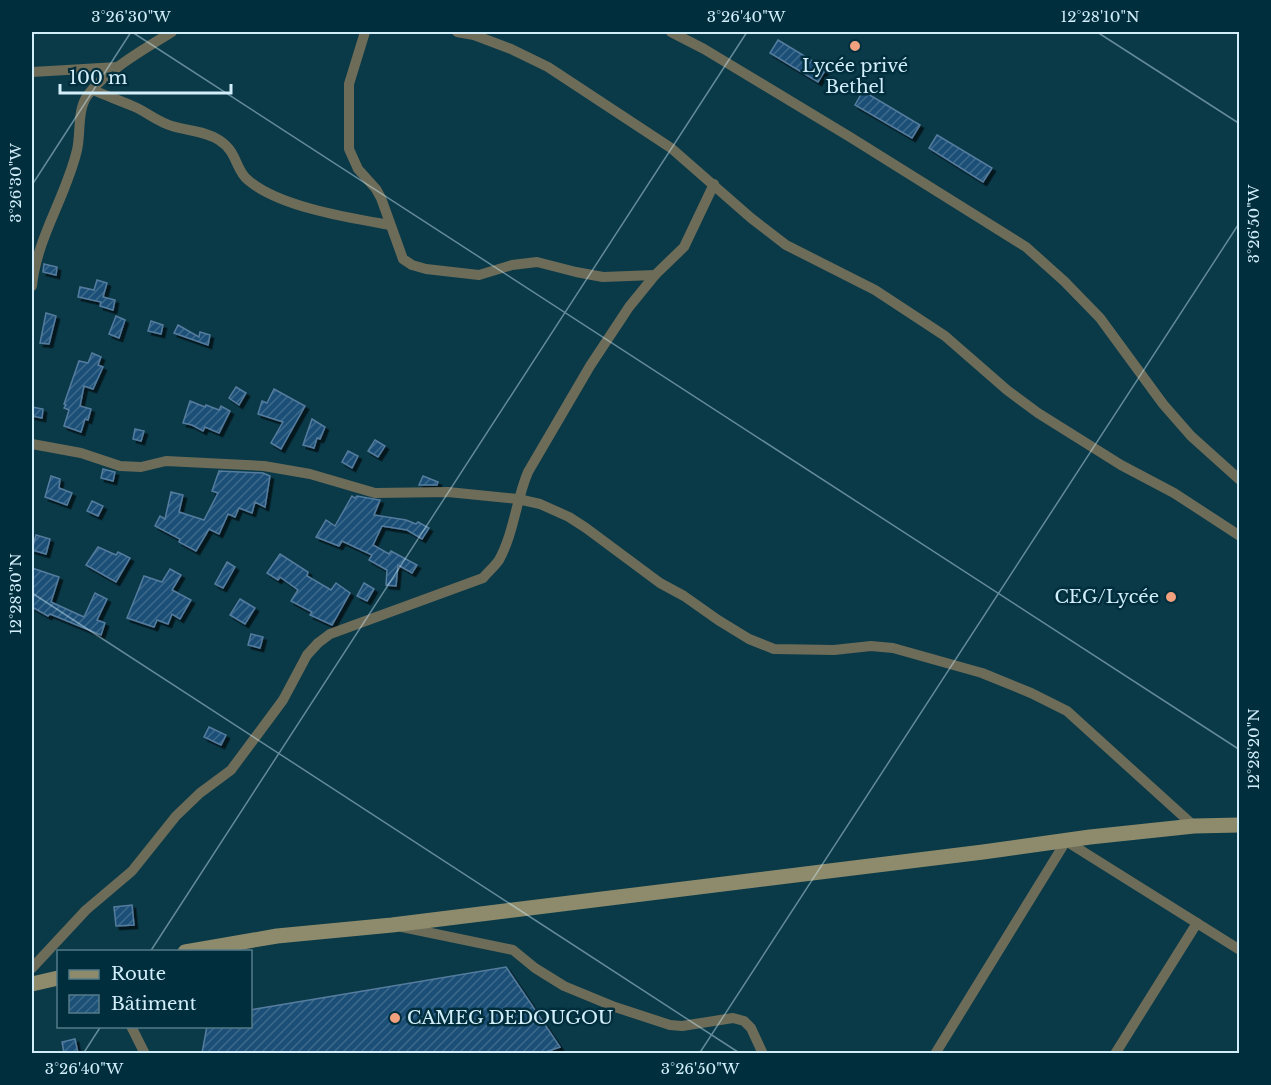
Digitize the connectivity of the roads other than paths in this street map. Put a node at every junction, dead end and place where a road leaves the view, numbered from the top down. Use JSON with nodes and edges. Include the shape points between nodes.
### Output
{"nodes":[{"id":1,"x":172,"y":32,"type":"edge"},
{"id":2,"x":365,"y":32,"type":"edge"},
{"id":3,"x":458,"y":32,"type":"edge"},
{"id":4,"x":671,"y":32,"type":"edge"},
{"id":5,"x":119,"y":67,"type":"junction"},
{"id":6,"x":32,"y":72,"type":"edge"},
{"id":7,"x":93,"y":90,"type":"junction"},
{"id":8,"x":714,"y":184,"type":"junction"},
{"id":9,"x":390,"y":225,"type":"junction"},
{"id":10,"x":655,"y":275,"type":"junction"},
{"id":11,"x":32,"y":286,"type":"edge"},
{"id":12,"x":32,"y":444,"type":"edge"},
{"id":13,"x":1239,"y":480,"type":"edge"},
{"id":14,"x":518,"y":499,"type":"junction"},
{"id":15,"x":1239,"y":536,"type":"edge"},
{"id":16,"x":1239,"y":825,"type":"edge"},
{"id":17,"x":1194,"y":826,"type":"junction"},
{"id":18,"x":1066,"y":841,"type":"junction"},
{"id":19,"x":1197,"y":923,"type":"junction"},
{"id":20,"x":392,"y":925,"type":"junction"},
{"id":21,"x":191,"y":950,"type":"edge"},
{"id":22,"x":1239,"y":950,"type":"edge"},
{"id":23,"x":32,"y":968,"type":"edge"},
{"id":24,"x":57,"y":978,"type":"edge"},
{"id":25,"x":32,"y":984,"type":"edge"},
{"id":26,"x":131,"y":1028,"type":"edge"},
{"id":27,"x":145,"y":1053,"type":"edge"},
{"id":28,"x":763,"y":1053,"type":"edge"},
{"id":29,"x":935,"y":1053,"type":"edge"},
{"id":30,"x":1114,"y":1053,"type":"edge"}],
"edges":[{"from":1,"to":5,"type":"street"},
{"from":2,"to":9,"type":"street","via":[[349,84],[350,149],[358,169],[381,198]]},
{"from":3,"to":8,"type":"street","via":[[474,34],[548,68],[671,148]]},
{"from":4,"to":13,"type":"street","via":[[1026,247],[1100,318],[1177,420]]},
{"from":5,"to":6,"type":"street"},
{"from":5,"to":7,"type":"street"},
{"from":7,"to":9,"type":"street","via":[[138,108],[158,121],[217,139],[230,148],[245,178],[261,190],[295,204]]},
{"from":7,"to":11,"type":"street","via":[[83,104],[77,150],[42,239]]},
{"from":8,"to":10,"type":"street","via":[[684,247]]},
{"from":8,"to":15,"type":"street","via":[[786,245],[885,296],[945,336],[1038,413]]},
{"from":9,"to":10,"type":"street","via":[[403,259],[426,269],[479,275],[537,262],[603,277]]},
{"from":10,"to":14,"type":"street","via":[[591,366],[528,472]]},
{"from":12,"to":14,"type":"street","via":[[81,453],[120,466],[141,467],[166,461],[264,466],[310,474],[375,493],[448,492]]},
{"from":14,"to":17,"type":"street","via":[[569,517],[660,583],[749,639],[774,649],[893,648],[982,673],[1031,693],[1067,711]]},
{"from":14,"to":23,"type":"street","via":[[499,560],[483,578],[330,634],[318,643],[307,655],[283,700],[231,770],[176,816],[132,871],[86,910]]},
{"from":16,"to":17,"type":"main road"},
{"from":17,"to":18,"type":"main road"},
{"from":18,"to":19,"type":"street"},
{"from":18,"to":20,"type":"main road"},
{"from":18,"to":29,"type":"street"},
{"from":19,"to":22,"type":"street"},
{"from":19,"to":30,"type":"street"},
{"from":20,"to":21,"type":"main road","via":[[277,936]]},
{"from":20,"to":28,"type":"street","via":[[513,950],[564,986],[670,1025],[733,1018],[744,1021]]},
{"from":24,"to":25,"type":"main road"},
{"from":26,"to":27,"type":"street"}]}
